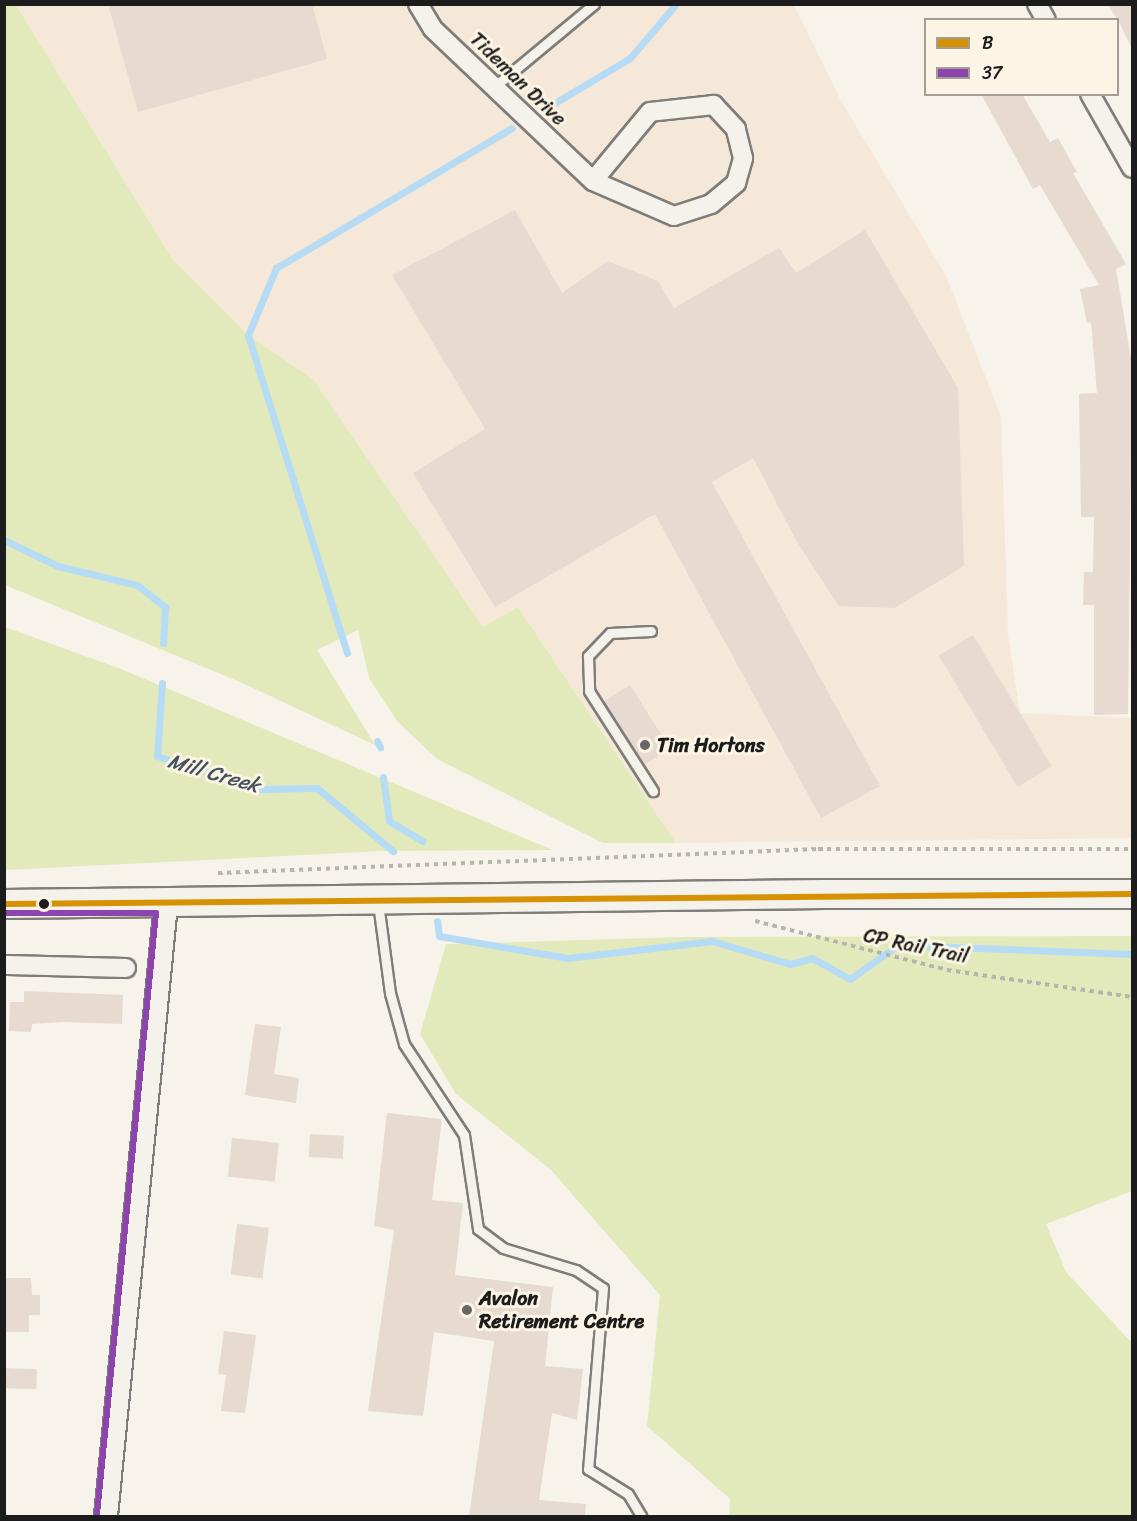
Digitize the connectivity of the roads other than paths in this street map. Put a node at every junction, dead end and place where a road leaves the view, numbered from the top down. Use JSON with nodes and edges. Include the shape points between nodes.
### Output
{"nodes":[{"id":1,"x":418,"y":4,"type":"edge"},
{"id":2,"x":594,"y":4,"type":"edge"},
{"id":3,"x":1037,"y":4,"type":"edge"},
{"id":4,"x":1045,"y":18,"type":"edge"},
{"id":5,"x":494,"y":87,"type":"junction"},
{"id":6,"x":1090,"y":96,"type":"edge"},
{"id":7,"x":1132,"y":168,"type":"edge"},
{"id":8,"x":593,"y":182,"type":"junction"},
{"id":9,"x":651,"y":631,"type":"dead end"},
{"id":10,"x":653,"y":791,"type":"dead end"},
{"id":11,"x":1132,"y":894,"type":"edge"},
{"id":12,"x":378,"y":901,"type":"junction"},
{"id":13,"x":4,"y":904,"type":"edge"},
{"id":14,"x":166,"y":904,"type":"junction"},
{"id":15,"x":4,"y":965,"type":"edge"},
{"id":16,"x":126,"y":968,"type":"dead end"},
{"id":17,"x":106,"y":1516,"type":"edge"},
{"id":18,"x":641,"y":1516,"type":"edge"}],
"edges":[{"from":1,"to":5,"type":"street","name":"Tideman Drive","via":[[433,29]]},
{"from":2,"to":5,"type":"lane"},
{"from":3,"to":4,"type":"street"},
{"from":5,"to":8,"type":"street","name":"Tideman Drive"},
{"from":6,"to":7,"type":"street"},
{"from":8,"to":8,"type":"street","name":"Tideman Drive","via":[[674,216],[711,204],[736,183],[743,158],[736,129],[714,105],[650,112]]},
{"from":9,"to":10,"type":"lane","via":[[610,633],[588,656],[589,691]]},
{"from":11,"to":12,"type":"main road"},
{"from":12,"to":14,"type":"main road"},
{"from":12,"to":18,"type":"lane","via":[[390,993],[404,1044],[464,1135],[478,1229],[503,1248],[576,1270],[603,1288],[588,1469],[628,1494]]},
{"from":13,"to":14,"type":"main road"},
{"from":14,"to":17,"type":"street"},
{"from":15,"to":16,"type":"street"}]}
